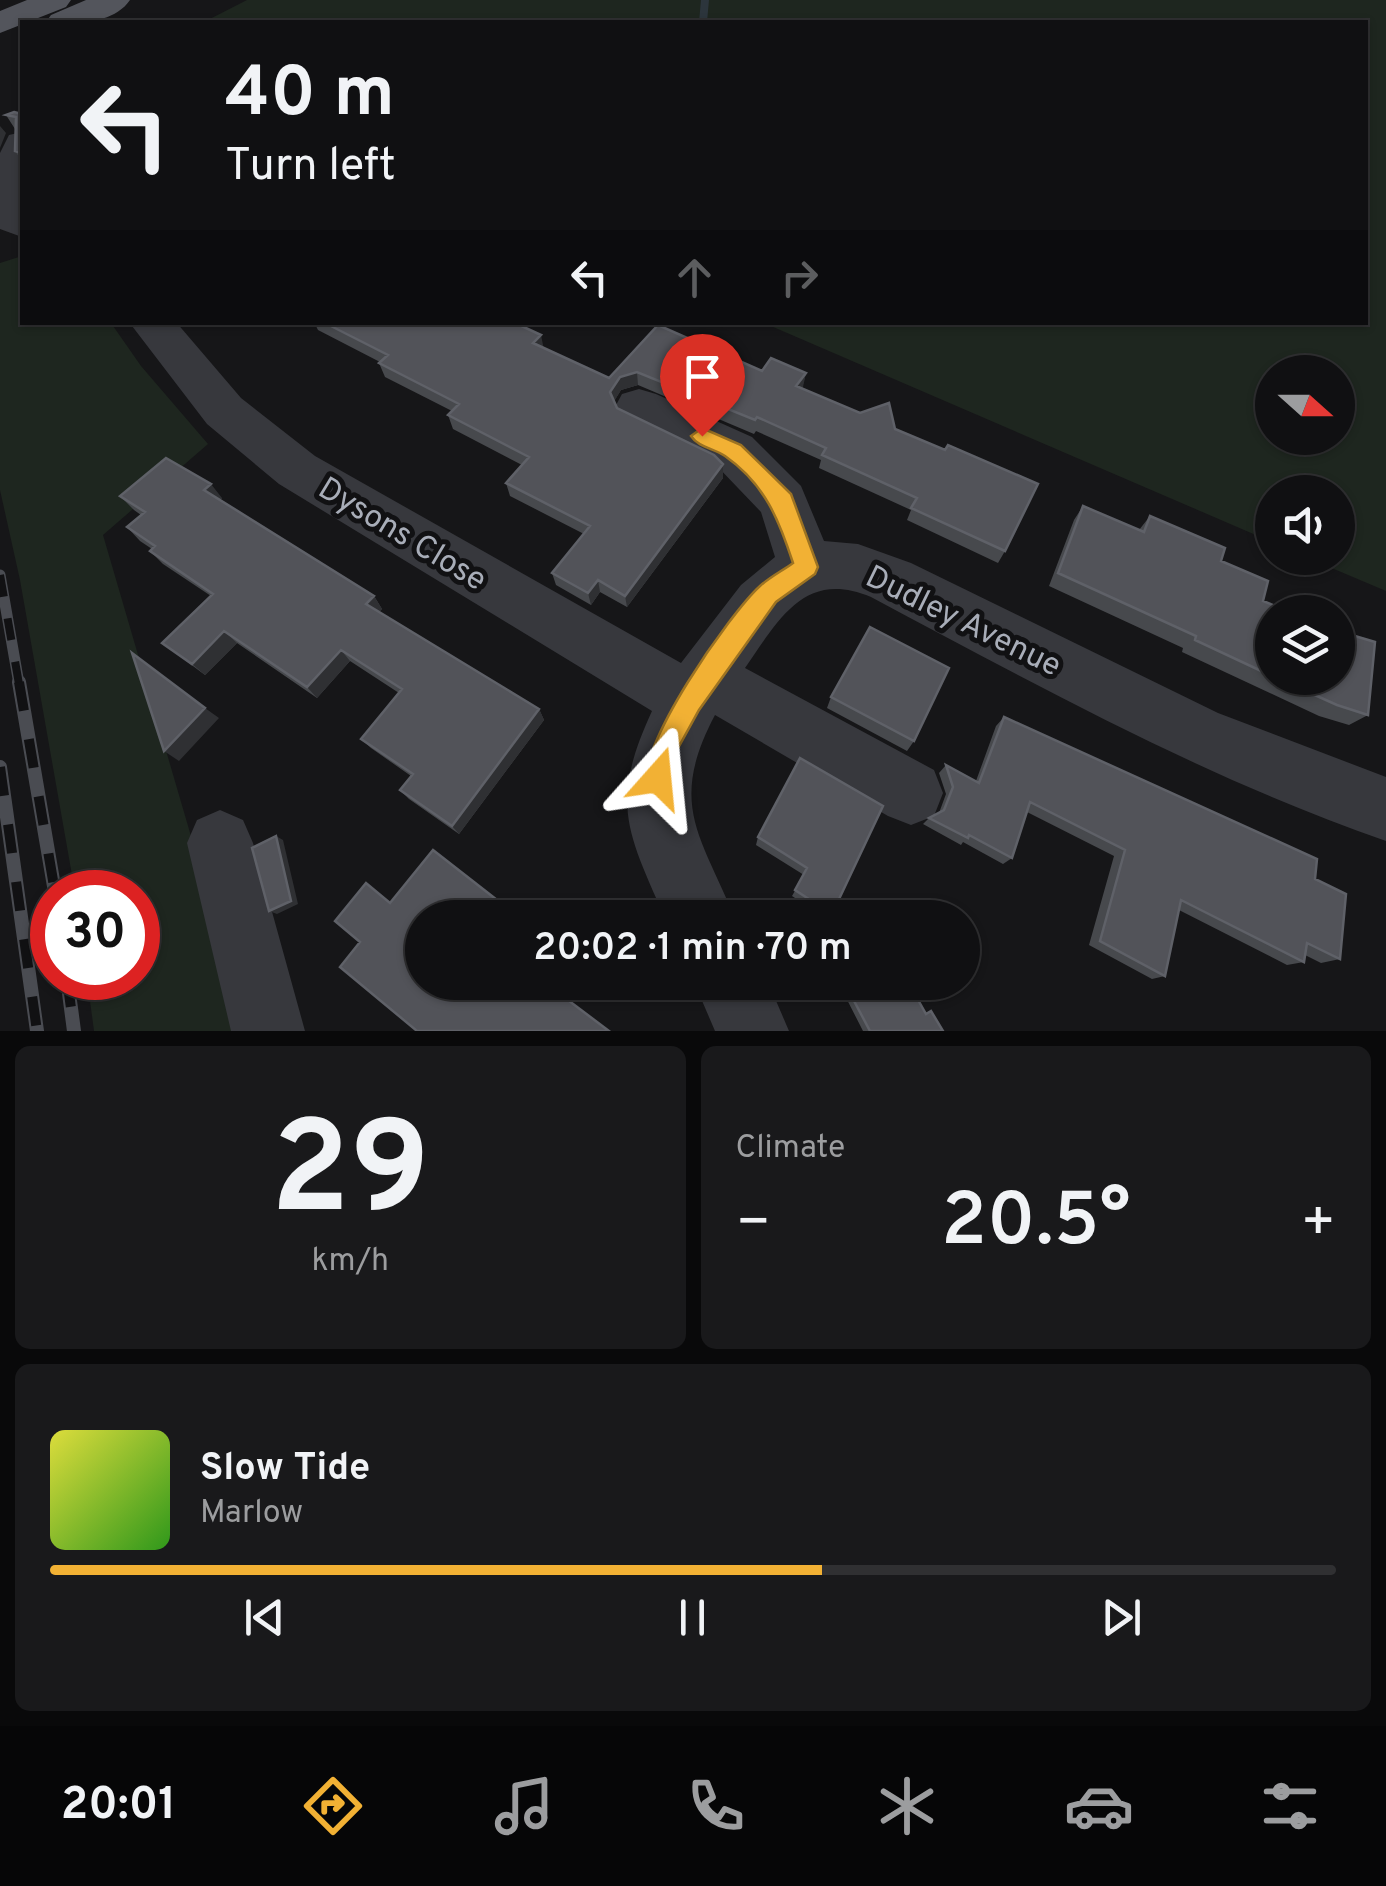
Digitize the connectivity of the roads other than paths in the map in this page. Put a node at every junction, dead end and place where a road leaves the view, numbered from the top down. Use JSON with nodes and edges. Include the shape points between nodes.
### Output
{"nodes":[{"id":1,"x":54,"y":0,"type":"edge"},
{"id":2,"x":114,"y":0,"type":"edge"},
{"id":3,"x":68,"y":20,"type":"edge"},
{"id":4,"x":0,"y":23,"type":"edge"},
{"id":5,"x":20,"y":149,"type":"edge"},
{"id":6,"x":15,"y":220,"type":"edge"},
{"id":7,"x":153,"y":325,"type":"edge"},
{"id":8,"x":639,"y":407,"type":"dead end"},
{"id":9,"x":806,"y":567,"type":"junction"},
{"id":10,"x":698,"y":690,"type":"junction"},
{"id":11,"x":910,"y":793,"type":"dead end"},
{"id":12,"x":1386,"y":809,"type":"edge"},
{"id":13,"x":220,"y":843,"type":"dead end"},
{"id":14,"x":692,"y":900,"type":"edge"},
{"id":15,"x":738,"y":1000,"type":"edge"},
{"id":16,"x":268,"y":1031,"type":"edge"},
{"id":17,"x":752,"y":1031,"type":"edge"}],
"edges":[{"from":1,"to":4,"type":"main road"},
{"from":2,"to":3,"type":"main road"},
{"from":5,"to":6,"type":"street","via":[[6,188]]},
{"from":7,"to":10,"type":"street","name":"Dysons Close","via":[[224,411],[297,470]]},
{"from":8,"to":9,"type":"street","via":[[734,450],[784,501]]},
{"from":9,"to":10,"type":"street","via":[[767,594]]},
{"from":9,"to":12,"type":"street","name":"Dudley Avenue","via":[[855,566],[891,580],[1130,702],[1305,781]]},
{"from":10,"to":11,"type":"street","name":"Dysons Close"},
{"from":10,"to":14,"type":"street","via":[[664,747],[658,778],[658,806]]},
{"from":13,"to":16,"type":"street"},
{"from":15,"to":17,"type":"street"}]}
